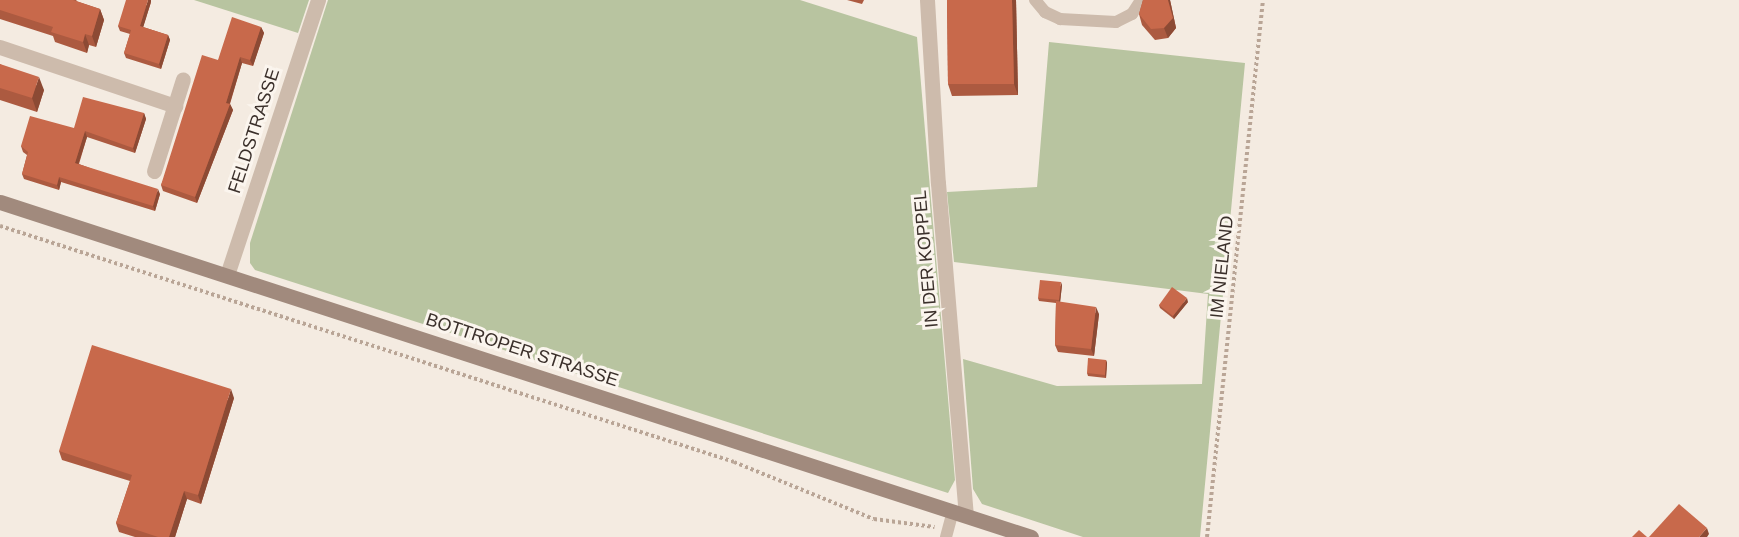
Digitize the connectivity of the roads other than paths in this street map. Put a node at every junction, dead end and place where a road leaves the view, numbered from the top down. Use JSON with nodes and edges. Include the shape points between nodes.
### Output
{"nodes":[{"id":1,"x":318,"y":0,"type":"edge"},
{"id":2,"x":927,"y":0,"type":"edge"},
{"id":3,"x":1035,"y":0,"type":"edge"},
{"id":4,"x":1141,"y":0,"type":"edge"},
{"id":5,"x":0,"y":47,"type":"edge"},
{"id":6,"x":183,"y":79,"type":"dead end"},
{"id":7,"x":175,"y":106,"type":"junction"},
{"id":8,"x":154,"y":171,"type":"dead end"},
{"id":9,"x":0,"y":202,"type":"edge"},
{"id":10,"x":227,"y":275,"type":"junction"},
{"id":11,"x":960,"y":513,"type":"junction"},
{"id":12,"x":947,"y":533,"type":"edge"},
{"id":13,"x":1031,"y":537,"type":"edge"}],
"edges":[{"from":1,"to":10,"type":"street","name":"FELDSTRASSE"},
{"from":2,"to":11,"type":"street","name":"IN DER KOPPEL"},
{"from":3,"to":4,"type":"lane","via":[[1045,12],[1060,19],[1116,22],[1132,14]]},
{"from":5,"to":7,"type":"street"},
{"from":6,"to":7,"type":"street"},
{"from":7,"to":8,"type":"street"},
{"from":9,"to":10,"type":"main road","name":"BOTTROPER STRASSE"},
{"from":10,"to":11,"type":"main road","name":"BOTTROPER STRASSE"},
{"from":11,"to":12,"type":"lane"},
{"from":11,"to":13,"type":"main road","name":"BOTTROPER STRASSE"}]}
